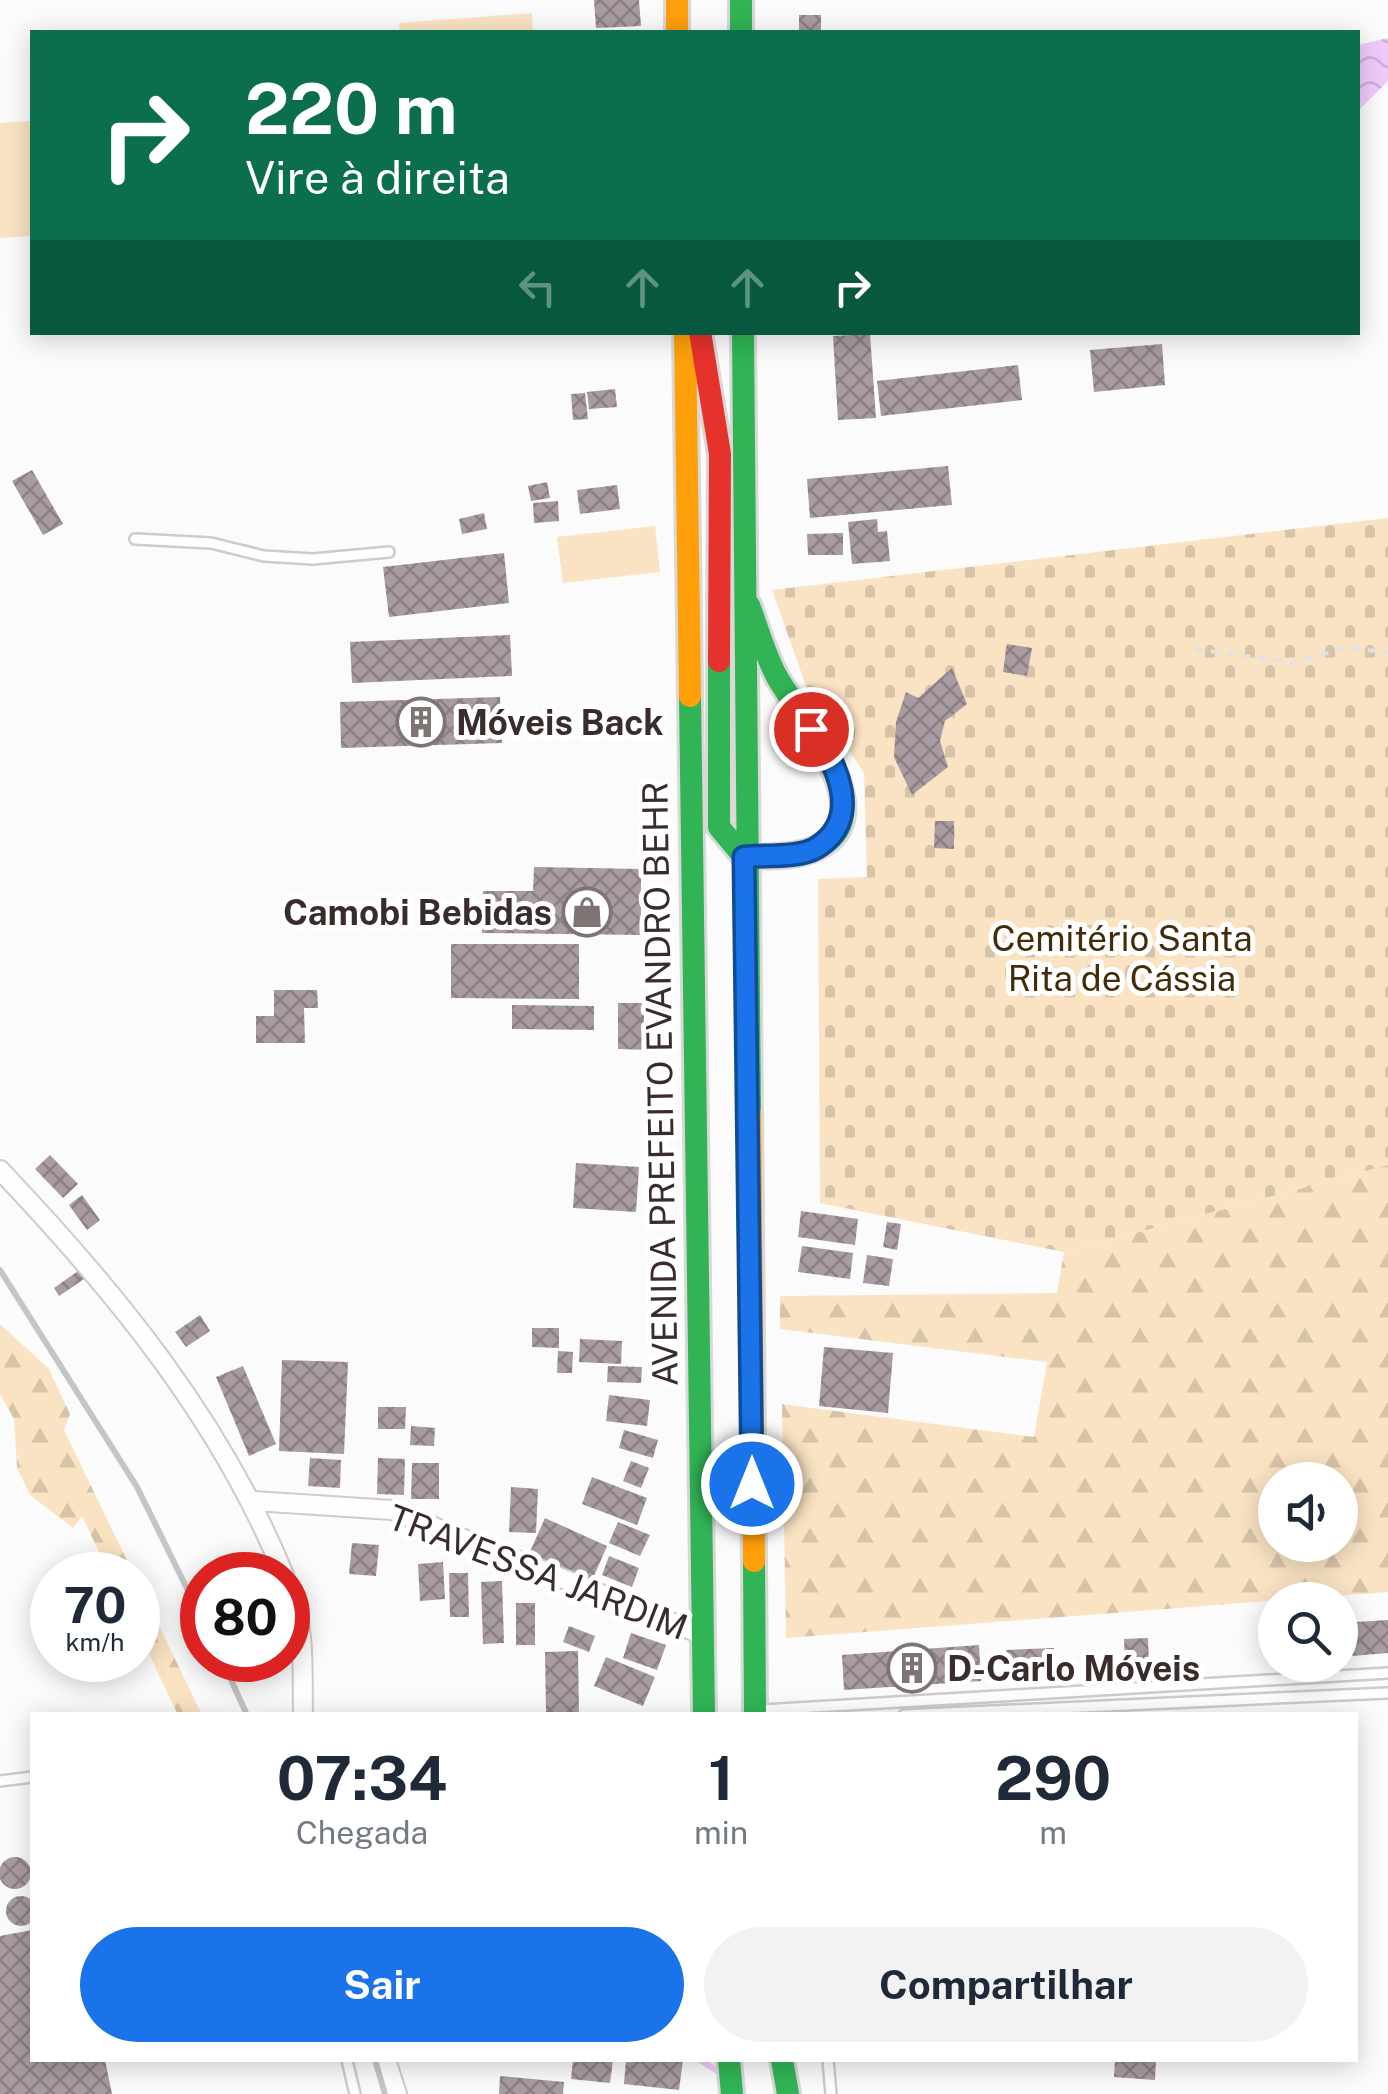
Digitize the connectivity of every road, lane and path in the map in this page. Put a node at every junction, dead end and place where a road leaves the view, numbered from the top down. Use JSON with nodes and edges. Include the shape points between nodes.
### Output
{"nodes":[{"id":1,"x":677,"y":0,"type":"edge"},
{"id":2,"x":741,"y":0,"type":"edge"},
{"id":3,"x":677,"y":30,"type":"edge"},
{"id":4,"x":742,"y":30,"type":"edge"},
{"id":5,"x":685,"y":335,"type":"edge"},
{"id":6,"x":700,"y":335,"type":"edge"},
{"id":7,"x":743,"y":335,"type":"edge"},
{"id":8,"x":135,"y":540,"type":"dead end"},
{"id":9,"x":389,"y":552,"type":"dead end"},
{"id":10,"x":742,"y":588,"type":"junction"},
{"id":11,"x":1195,"y":649,"type":"dead end"},
{"id":12,"x":1388,"y":652,"type":"edge"},
{"id":13,"x":744,"y":857,"type":"junction"},
{"id":14,"x":0,"y":1170,"type":"edge"},
{"id":15,"x":254,"y":1501,"type":"junction"},
{"id":16,"x":275,"y":1552,"type":"edge"},
{"id":17,"x":703,"y":1635,"type":"junction"},
{"id":18,"x":1388,"y":1672,"type":"edge"},
{"id":19,"x":303,"y":1682,"type":"edge"},
{"id":20,"x":1388,"y":1694,"type":"edge"},
{"id":21,"x":303,"y":1712,"type":"edge"},
{"id":22,"x":704,"y":1712,"type":"edge"},
{"id":23,"x":755,"y":1712,"type":"edge"},
{"id":24,"x":770,"y":1712,"type":"edge"},
{"id":25,"x":973,"y":1712,"type":"edge"},
{"id":26,"x":30,"y":1778,"type":"edge"},
{"id":27,"x":0,"y":1781,"type":"edge"},
{"id":28,"x":348,"y":2062,"type":"edge"},
{"id":29,"x":387,"y":2062,"type":"edge"},
{"id":30,"x":729,"y":2062,"type":"edge"},
{"id":31,"x":782,"y":2062,"type":"edge"},
{"id":32,"x":828,"y":2062,"type":"edge"},
{"id":33,"x":356,"y":2094,"type":"edge"},
{"id":34,"x":397,"y":2094,"type":"edge"},
{"id":35,"x":732,"y":2094,"type":"edge"},
{"id":36,"x":788,"y":2094,"type":"edge"},
{"id":37,"x":831,"y":2094,"type":"edge"}],
"edges":[{"from":1,"to":3,"type":"highway"},
{"from":2,"to":4,"type":"highway"},
{"from":5,"to":17,"type":"highway","name":"AVENIDA PREFEITO EVANDRO BEHR"},
{"from":6,"to":13,"type":"highway","via":[[720,454],[719,827]]},
{"from":7,"to":10,"type":"highway"},
{"from":8,"to":9,"type":"lane","via":[[313,559]]},
{"from":10,"to":13,"type":"highway"},
{"from":10,"to":13,"type":"highway","via":[[775,673],[829,752],[842,794],[836,830],[814,850]]},
{"from":11,"to":12,"type":"path","via":[[1294,663],[1344,648]]},
{"from":13,"to":23,"type":"highway"},
{"from":14,"to":15,"type":"street","via":[[177,1377]]},
{"from":15,"to":16,"type":"street"},
{"from":15,"to":17,"type":"street","name":"TRAVESSA JARDIM","via":[[392,1510]]},
{"from":17,"to":22,"type":"highway","name":"AVENIDA PREFEITO EVANDRO BEHR"},
{"from":18,"to":24,"type":"lane"},
{"from":19,"to":21,"type":"street"},
{"from":20,"to":25,"type":"lane"},
{"from":26,"to":27,"type":"lane"},
{"from":28,"to":33,"type":"lane"},
{"from":29,"to":34,"type":"street"},
{"from":30,"to":35,"type":"highway"},
{"from":31,"to":36,"type":"highway"},
{"from":32,"to":37,"type":"lane"}]}
